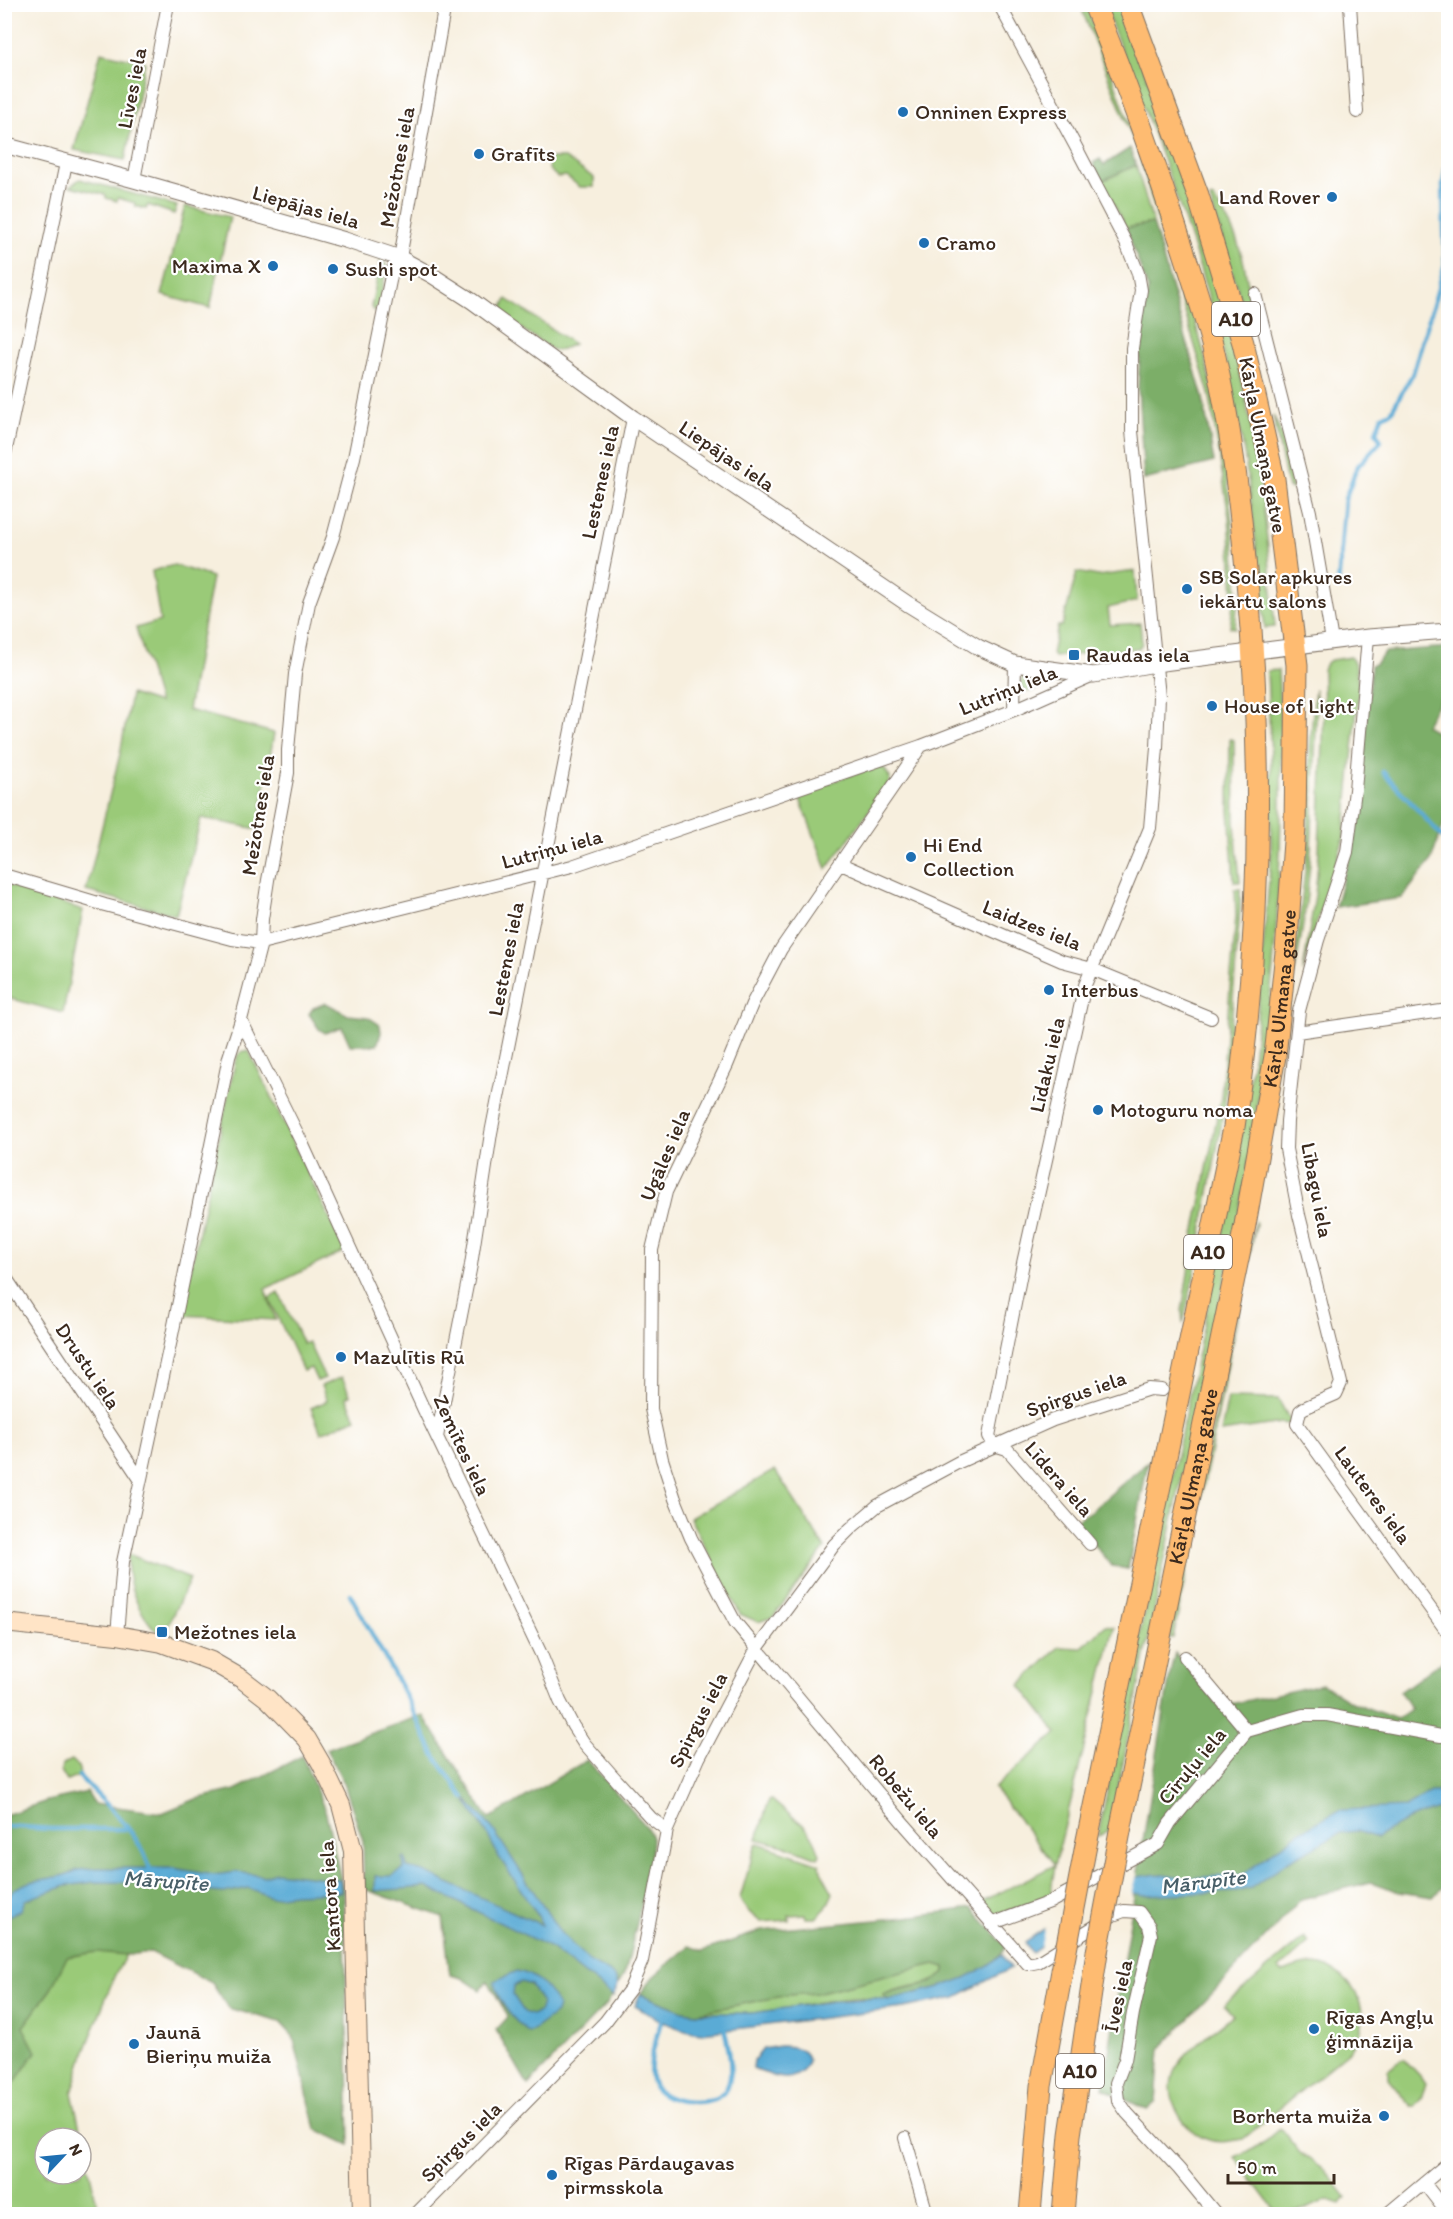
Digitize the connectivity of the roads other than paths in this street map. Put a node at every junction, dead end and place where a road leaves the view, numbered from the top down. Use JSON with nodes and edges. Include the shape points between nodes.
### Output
{"nodes":[{"id":1,"x":168,"y":4,"type":"edge"},
{"id":2,"x":445,"y":4,"type":"edge"},
{"id":3,"x":999,"y":4,"type":"edge"},
{"id":4,"x":1094,"y":4,"type":"edge"},
{"id":5,"x":1128,"y":4,"type":"edge"},
{"id":6,"x":1350,"y":4,"type":"edge"},
{"id":7,"x":1357,"y":112,"type":"dead end"},
{"id":8,"x":4,"y":145,"type":"edge"},
{"id":9,"x":66,"y":163,"type":"junction"},
{"id":10,"x":134,"y":180,"type":"junction"},
{"id":11,"x":400,"y":258,"type":"junction"},
{"id":12,"x":1255,"y":294,"type":"dead end"},
{"id":13,"x":633,"y":418,"type":"junction"},
{"id":14,"x":4,"y":459,"type":"edge"},
{"id":15,"x":1449,"y":631,"type":"edge"},
{"id":16,"x":1368,"y":637,"type":"junction"},
{"id":17,"x":1332,"y":641,"type":"junction"},
{"id":18,"x":1296,"y":646,"type":"junction"},
{"id":19,"x":1254,"y":651,"type":"junction"},
{"id":20,"x":1015,"y":664,"type":"junction"},
{"id":21,"x":1155,"y":664,"type":"junction"},
{"id":22,"x":1094,"y":675,"type":"junction"},
{"id":23,"x":1014,"y":710,"type":"junction"},
{"id":24,"x":921,"y":746,"type":"junction"},
{"id":25,"x":841,"y":864,"type":"junction"},
{"id":26,"x":544,"y":872,"type":"junction"},
{"id":27,"x":4,"y":875,"type":"edge"},
{"id":28,"x":261,"y":943,"type":"junction"},
{"id":29,"x":1092,"y":969,"type":"junction"},
{"id":30,"x":1449,"y":1010,"type":"edge"},
{"id":31,"x":1211,"y":1018,"type":"dead end"},
{"id":32,"x":241,"y":1020,"type":"junction"},
{"id":33,"x":1297,"y":1032,"type":"junction"},
{"id":34,"x":4,"y":1275,"type":"edge"},
{"id":35,"x":1162,"y":1390,"type":"dead end"},
{"id":36,"x":1336,"y":1394,"type":"joint"},
{"id":37,"x":437,"y":1437,"type":"junction"},
{"id":38,"x":994,"y":1445,"type":"junction"},
{"id":39,"x":140,"y":1479,"type":"junction"},
{"id":40,"x":1090,"y":1544,"type":"dead end"},
{"id":41,"x":4,"y":1623,"type":"edge"},
{"id":42,"x":1449,"y":1633,"type":"edge"},
{"id":43,"x":117,"y":1635,"type":"junction"},
{"id":44,"x":756,"y":1650,"type":"junction"},
{"id":45,"x":1185,"y":1657,"type":"dead end"},
{"id":46,"x":1247,"y":1731,"type":"junction"},
{"id":47,"x":1449,"y":1734,"type":"edge"},
{"id":48,"x":667,"y":1830,"type":"junction"},
{"id":49,"x":992,"y":1924,"type":"junction"},
{"id":50,"x":1028,"y":1965,"type":"joint"},
{"id":51,"x":905,"y":2138,"type":"dead end"},
{"id":52,"x":1449,"y":2163,"type":"edge"},
{"id":53,"x":1425,"y":2183,"type":"junction"},
{"id":54,"x":362,"y":2214,"type":"edge"},
{"id":55,"x":416,"y":2214,"type":"edge"},
{"id":56,"x":927,"y":2214,"type":"edge"},
{"id":57,"x":1030,"y":2214,"type":"edge"},
{"id":58,"x":1063,"y":2214,"type":"edge"},
{"id":59,"x":1216,"y":2214,"type":"edge"},
{"id":60,"x":1388,"y":2214,"type":"edge"},
{"id":61,"x":1449,"y":2214,"type":"edge"}],
"edges":[{"from":1,"to":10,"type":"street","name":"Līves iela"},
{"from":2,"to":11,"type":"street","name":"Mežotnes iela"},
{"from":3,"to":21,"type":"street","via":[[1126,243],[1138,273],[1141,290],[1132,348],[1132,431]]},
{"from":4,"to":19,"type":"highway","name":"Kārļa Ulmaņa gatve","number":"A10","via":[[1168,203],[1212,345],[1239,483]]},
{"from":5,"to":18,"type":"highway","name":"Kārļa Ulmaņa gatve","number":"A10","via":[[1198,195],[1243,343],[1274,479]]},
{"from":6,"to":7,"type":"street"},
{"from":8,"to":9,"type":"street","name":"Liepājas iela"},
{"from":9,"to":10,"type":"street","name":"Liepājas iela"},
{"from":9,"to":14,"type":"street"},
{"from":10,"to":11,"type":"street","name":"Liepājas iela"},
{"from":11,"to":13,"type":"street","name":"Liepājas iela","via":[[472,301]]},
{"from":11,"to":28,"type":"street","name":"Mežotnes iela","via":[[392,271],[354,458],[333,537],[309,603],[295,674],[288,773]]},
{"from":12,"to":17,"type":"street","via":[[1310,512]]},
{"from":13,"to":20,"type":"street","name":"Liepājas iela","via":[[908,604],[978,647]]},
{"from":13,"to":26,"type":"street","name":"Lestenes iela"},
{"from":15,"to":16,"type":"street","name":"Liepājas iela"},
{"from":16,"to":17,"type":"street","name":"Liepājas iela"},
{"from":16,"to":33,"type":"street","name":"Lībagu iela","via":[[1347,852],[1299,1011]]},
{"from":17,"to":18,"type":"street","name":"Liepājas iela"},
{"from":18,"to":19,"type":"street","name":"Liepājas iela"},
{"from":18,"to":58,"type":"highway","name":"Kārļa Ulmaņa gatve","number":"A10","bridge":true,"via":[[1295,828],[1275,1056],[1245,1225],[1097,1952],[1070,2135]]},
{"from":19,"to":21,"type":"street","name":"Liepājas iela"},
{"from":19,"to":57,"type":"highway","name":"Kārļa Ulmaņa gatve","number":"A10","bridge":true,"via":[[1259,826],[1254,955],[1234,1127],[1062,1971],[1041,2086]]},
{"from":20,"to":22,"type":"street","name":"Liepājas iela"},
{"from":20,"to":23,"type":"street"},
{"from":21,"to":22,"type":"street","name":"Liepājas iela"},
{"from":21,"to":29,"type":"street","name":"Līdaku iela","via":[[1159,696],[1150,828]]},
{"from":22,"to":23,"type":"street","name":"Lutriņu iela"},
{"from":23,"to":24,"type":"street","name":"Lutriņu iela"},
{"from":24,"to":25,"type":"street","name":"Ugāles iela"},
{"from":24,"to":26,"type":"street","name":"Lutriņu iela","via":[[572,866]]},
{"from":25,"to":29,"type":"street","name":"Laidzes iela","via":[[1062,961]]},
{"from":25,"to":44,"type":"street","name":"Ugāles iela","via":[[781,949],[752,1004],[666,1192],[652,1251],[651,1409],[662,1459],[691,1538],[735,1622]]},
{"from":26,"to":28,"type":"street","name":"Lutriņu iela"},
{"from":26,"to":37,"type":"street","name":"Lestenes iela","via":[[491,1133],[471,1265]]},
{"from":27,"to":28,"type":"street","name":"Lutriņu iela","via":[[232,939]]},
{"from":28,"to":32,"type":"street","name":"Mežotnes iela"},
{"from":29,"to":31,"type":"street","name":"Laidzes iela"},
{"from":29,"to":38,"type":"street","name":"Līdaku iela","via":[[1085,985],[1023,1263],[989,1436]]},
{"from":30,"to":33,"type":"street"},
{"from":32,"to":37,"type":"street","name":"Zemītes iela","via":[[307,1153]]},
{"from":32,"to":39,"type":"street","name":"Mežotnes iela","via":[[229,1057]]},
{"from":33,"to":36,"type":"street","name":"Lībagu iela","via":[[1286,1149],[1341,1383]]},
{"from":34,"to":39,"type":"street","name":"Drustu iela"},
{"from":35,"to":38,"type":"street","name":"Spirgus iela","via":[[1149,1389],[1053,1420]]},
{"from":36,"to":42,"type":"street","name":"Lauteres iela","via":[[1300,1411],[1297,1424]]},
{"from":37,"to":48,"type":"street","name":"Zemītes iela","via":[[573,1726],[612,1775]]},
{"from":38,"to":40,"type":"street","name":"Līdera iela","via":[[1007,1449]]},
{"from":38,"to":44,"type":"street","name":"Spirgus iela","via":[[877,1506],[851,1528]]},
{"from":39,"to":43,"type":"street","name":"Mežotnes iela","via":[[123,1562]]},
{"from":41,"to":43,"type":"main road","name":"Kantora iela"},
{"from":43,"to":54,"type":"main road","name":"Kantora iela","via":[[162,1643],[211,1661],[261,1693],[307,1740],[341,1805],[354,1859]]},
{"from":44,"to":48,"type":"street","name":"Spirgus iela","via":[[699,1758]]},
{"from":44,"to":49,"type":"street","name":"Robežu iela"},
{"from":45,"to":46,"type":"street"},
{"from":46,"to":47,"type":"street","name":"Cīruļu iela","via":[[1303,1715],[1328,1715],[1441,1736]]},
{"from":46,"to":49,"type":"street","name":"Cīruļu iela","via":[[1170,1823],[1158,1844],[1050,1902]]},
{"from":48,"to":55,"type":"street","name":"Spirgus iela","via":[[642,1961],[622,2002]]},
{"from":49,"to":50,"type":"street","name":"Robežu iela"},
{"from":50,"to":59,"type":"street","name":"Īves iela","via":[[1124,1911],[1138,1912],[1149,1926],[1151,1935],[1125,2060],[1116,2083],[1118,2100]]},
{"from":51,"to":56,"type":"street"},
{"from":52,"to":53,"type":"street"},
{"from":53,"to":60,"type":"street"},
{"from":53,"to":61,"type":"street"}]}
